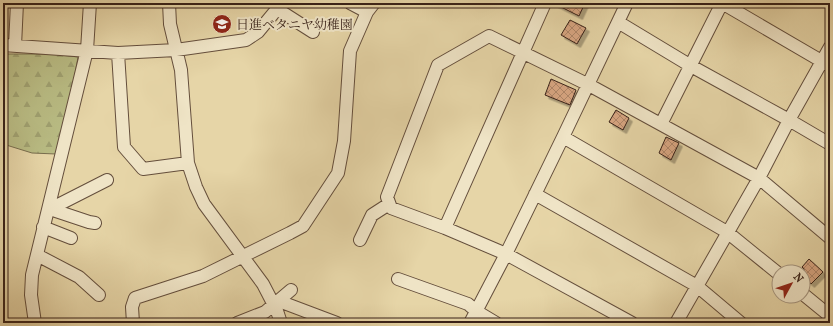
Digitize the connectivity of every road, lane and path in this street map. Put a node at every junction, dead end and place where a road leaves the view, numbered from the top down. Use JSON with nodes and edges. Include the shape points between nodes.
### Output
{"nodes":[{"id":1,"x":18,"y":3,"type":"edge"},
{"id":2,"x":90,"y":3,"type":"edge"},
{"id":3,"x":169,"y":3,"type":"edge"},
{"id":4,"x":350,"y":3,"type":"edge"},
{"id":5,"x":545,"y":3,"type":"edge"},
{"id":6,"x":627,"y":3,"type":"edge"},
{"id":7,"x":722,"y":3,"type":"edge"},
{"id":8,"x":279,"y":6,"type":"edge"},
{"id":9,"x":370,"y":7,"type":"edge"},
{"id":10,"x":618,"y":22,"type":"junction"},
{"id":11,"x":313,"y":32,"type":"dead end"},
{"id":12,"x":9,"y":45,"type":"edge"},
{"id":13,"x":830,"y":47,"type":"edge"},
{"id":14,"x":87,"y":50,"type":"junction"},
{"id":15,"x":176,"y":50,"type":"junction"},
{"id":16,"x":118,"y":53,"type":"junction"},
{"id":17,"x":522,"y":53,"type":"junction"},
{"id":18,"x":826,"y":64,"type":"edge"},
{"id":19,"x":691,"y":66,"type":"junction"},
{"id":20,"x":589,"y":85,"type":"junction"},
{"id":21,"x":789,"y":120,"type":"junction"},
{"id":22,"x":660,"y":124,"type":"junction"},
{"id":23,"x":563,"y":137,"type":"junction"},
{"id":24,"x":830,"y":144,"type":"edge"},
{"id":25,"x":188,"y":163,"type":"junction"},
{"id":26,"x":759,"y":178,"type":"junction"},
{"id":27,"x":107,"y":180,"type":"dead end"},
{"id":28,"x":534,"y":194,"type":"junction"},
{"id":29,"x":390,"y":204,"type":"junction"},
{"id":30,"x":50,"y":209,"type":"junction"},
{"id":31,"x":95,"y":223,"type":"dead end"},
{"id":32,"x":43,"y":228,"type":"junction"},
{"id":33,"x":445,"y":228,"type":"junction"},
{"id":34,"x":727,"y":232,"type":"junction"},
{"id":35,"x":72,"y":238,"type":"dead end"},
{"id":36,"x":830,"y":238,"type":"edge"},
{"id":37,"x":360,"y":240,"type":"dead end"},
{"id":38,"x":506,"y":254,"type":"junction"},
{"id":39,"x":37,"y":255,"type":"junction"},
{"id":40,"x":243,"y":256,"type":"junction"},
{"id":41,"x":771,"y":268,"type":"edge"},
{"id":42,"x":398,"y":279,"type":"dead end"},
{"id":43,"x":697,"y":286,"type":"junction"},
{"id":44,"x":291,"y":290,"type":"dead end"},
{"id":45,"x":98,"y":295,"type":"dead end"},
{"id":46,"x":811,"y":301,"type":"edge"},
{"id":47,"x":279,"y":311,"type":"edge"},
{"id":48,"x":476,"y":311,"type":"junction"},
{"id":49,"x":830,"y":316,"type":"edge"},
{"id":50,"x":35,"y":323,"type":"edge"},
{"id":51,"x":133,"y":323,"type":"edge"},
{"id":52,"x":238,"y":323,"type":"edge"},
{"id":53,"x":255,"y":323,"type":"edge"},
{"id":54,"x":337,"y":323,"type":"edge"},
{"id":55,"x":470,"y":323,"type":"edge"},
{"id":56,"x":496,"y":323,"type":"edge"},
{"id":57,"x":632,"y":323,"type":"edge"},
{"id":58,"x":676,"y":323,"type":"edge"},
{"id":59,"x":742,"y":323,"type":"edge"}],
"edges":[{"from":1,"to":12,"type":"street"},
{"from":2,"to":14,"type":"street"},
{"from":3,"to":15,"type":"street","via":[[170,24]]},
{"from":4,"to":9,"type":"street"},
{"from":5,"to":17,"type":"street"},
{"from":6,"to":10,"type":"street"},
{"from":7,"to":18,"type":"street"},
{"from":7,"to":19,"type":"street"},
{"from":8,"to":11,"type":"street"},
{"from":8,"to":15,"type":"street","via":[[258,32],[246,40]]},
{"from":9,"to":40,"type":"street","via":[[350,51],[344,141],[338,173],[303,226]]},
{"from":10,"to":19,"type":"street"},
{"from":10,"to":20,"type":"street"},
{"from":12,"to":14,"type":"street"},
{"from":13,"to":18,"type":"street"},
{"from":14,"to":16,"type":"street"},
{"from":14,"to":30,"type":"street"},
{"from":15,"to":16,"type":"street"},
{"from":15,"to":25,"type":"street"},
{"from":16,"to":25,"type":"street","via":[[124,147],[143,169]]},
{"from":17,"to":20,"type":"street"},
{"from":17,"to":29,"type":"street","via":[[489,36],[438,65],[387,197]]},
{"from":17,"to":33,"type":"street"},
{"from":18,"to":21,"type":"street"},
{"from":19,"to":21,"type":"street"},
{"from":19,"to":22,"type":"street"},
{"from":20,"to":22,"type":"street"},
{"from":20,"to":23,"type":"street"},
{"from":21,"to":24,"type":"street"},
{"from":21,"to":26,"type":"street"},
{"from":22,"to":26,"type":"street"},
{"from":23,"to":28,"type":"street"},
{"from":23,"to":34,"type":"street"},
{"from":25,"to":40,"type":"street","via":[[204,204]]},
{"from":26,"to":34,"type":"street"},
{"from":26,"to":36,"type":"street"},
{"from":27,"to":30,"type":"street"},
{"from":28,"to":38,"type":"street"},
{"from":28,"to":43,"type":"street"},
{"from":29,"to":33,"type":"street","via":[[391,208]]},
{"from":29,"to":37,"type":"street","via":[[372,215]]},
{"from":30,"to":31,"type":"street"},
{"from":30,"to":32,"type":"street"},
{"from":32,"to":35,"type":"street"},
{"from":32,"to":39,"type":"street"},
{"from":33,"to":38,"type":"street"},
{"from":34,"to":41,"type":"street"},
{"from":34,"to":43,"type":"street"},
{"from":38,"to":48,"type":"street"},
{"from":38,"to":57,"type":"street"},
{"from":39,"to":45,"type":"street","via":[[79,277]]},
{"from":39,"to":50,"type":"street","via":[[31,288]]},
{"from":40,"to":47,"type":"street"},
{"from":40,"to":51,"type":"street","via":[[203,276],[135,298],[132,307]]},
{"from":42,"to":48,"type":"street","via":[[468,304]]},
{"from":43,"to":58,"type":"street"},
{"from":43,"to":59,"type":"street"},
{"from":44,"to":47,"type":"street"},
{"from":46,"to":49,"type":"street"},
{"from":47,"to":52,"type":"street","via":[[265,312]]},
{"from":47,"to":53,"type":"street"},
{"from":47,"to":54,"type":"street","via":[[296,308]]},
{"from":48,"to":55,"type":"street"},
{"from":48,"to":56,"type":"street"}]}
